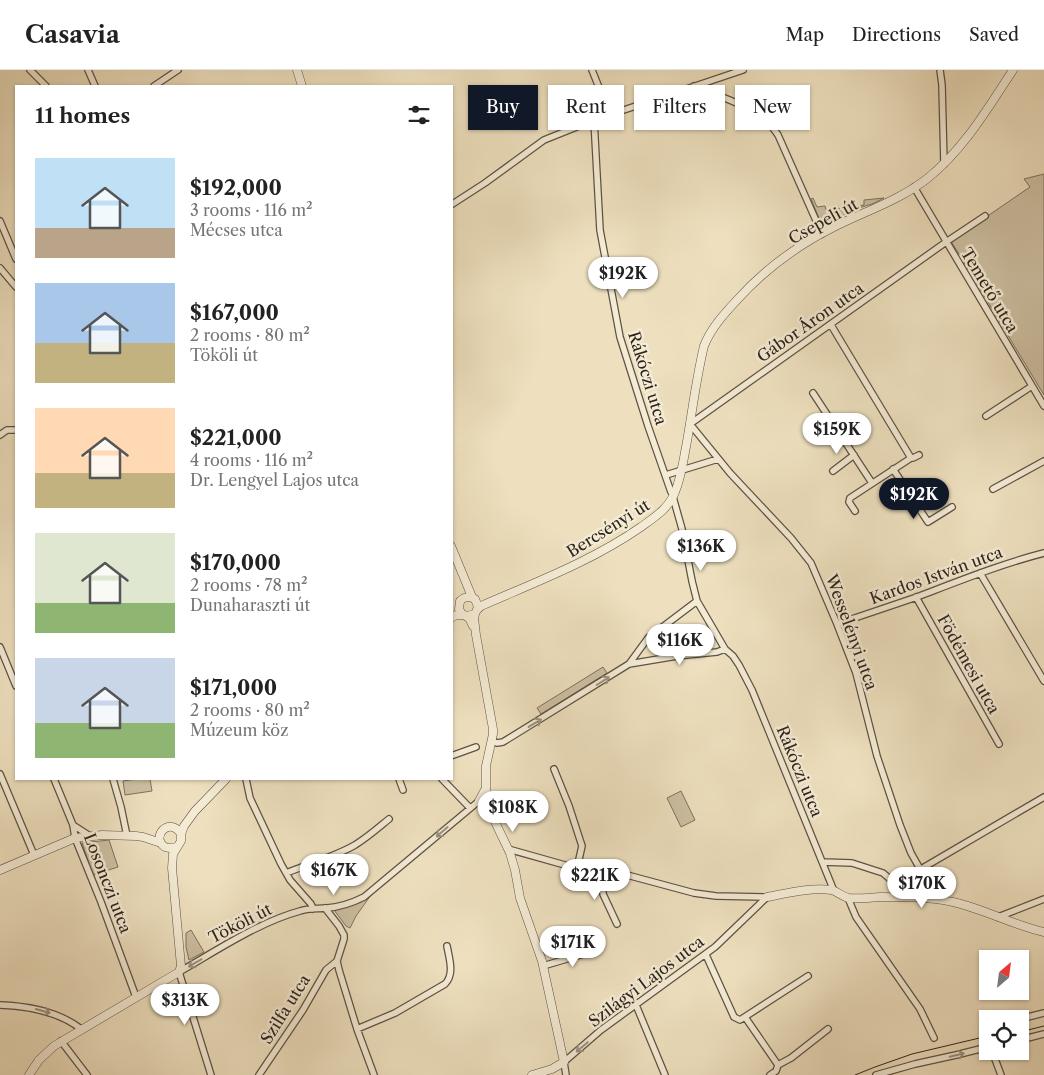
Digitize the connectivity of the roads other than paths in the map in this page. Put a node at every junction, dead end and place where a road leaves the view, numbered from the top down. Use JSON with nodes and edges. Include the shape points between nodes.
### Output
{"nodes":[{"id":1,"x":30,"y":70,"type":"edge"},
{"id":2,"x":88,"y":70,"type":"edge"},
{"id":3,"x":178,"y":70,"type":"edge"},
{"id":4,"x":296,"y":70,"type":"edge"},
{"id":5,"x":592,"y":70,"type":"edge"},
{"id":6,"x":743,"y":70,"type":"edge"},
{"id":7,"x":940,"y":70,"type":"edge"},
{"id":8,"x":1013,"y":70,"type":"edge"},
{"id":9,"x":45,"y":85,"type":"edge"},
{"id":10,"x":95,"y":85,"type":"edge"},
{"id":11,"x":156,"y":85,"type":"edge"},
{"id":12,"x":302,"y":85,"type":"edge"},
{"id":13,"x":598,"y":85,"type":"edge"},
{"id":14,"x":697,"y":85,"type":"edge"},
{"id":15,"x":725,"y":99,"type":"edge"},
{"id":16,"x":569,"y":130,"type":"edge"},
{"id":17,"x":595,"y":130,"type":"edge"},
{"id":18,"x":944,"y":164,"type":"junction"},
{"id":19,"x":914,"y":188,"type":"junction"},
{"id":20,"x":453,"y":204,"type":"edge"},
{"id":21,"x":986,"y":216,"type":"dead end"},
{"id":22,"x":0,"y":221,"type":"edge"},
{"id":23,"x":822,"y":234,"type":"junction"},
{"id":24,"x":946,"y":242,"type":"junction"},
{"id":25,"x":15,"y":257,"type":"edge"},
{"id":26,"x":0,"y":268,"type":"edge"},
{"id":27,"x":15,"y":285,"type":"edge"},
{"id":28,"x":831,"y":325,"type":"junction"},
{"id":29,"x":1032,"y":386,"type":"junction"},
{"id":30,"x":813,"y":393,"type":"dead end"},
{"id":31,"x":1044,"y":406,"type":"edge"},
{"id":32,"x":986,"y":416,"type":"dead end"},
{"id":33,"x":690,"y":424,"type":"junction"},
{"id":34,"x":15,"y":432,"type":"edge"},
{"id":35,"x":0,"y":436,"type":"edge"},
{"id":36,"x":854,"y":455,"type":"junction"},
{"id":37,"x":919,"y":455,"type":"dead end"},
{"id":38,"x":911,"y":458,"type":"junction"},
{"id":39,"x":718,"y":459,"type":"junction"},
{"id":40,"x":1044,"y":461,"type":"edge"},
{"id":41,"x":893,"y":469,"type":"junction"},
{"id":42,"x":681,"y":471,"type":"junction"},
{"id":43,"x":832,"y":471,"type":"dead end"},
{"id":44,"x":666,"y":475,"type":"junction"},
{"id":45,"x":872,"y":482,"type":"junction"},
{"id":46,"x":993,"y":489,"type":"dead end"},
{"id":47,"x":672,"y":494,"type":"junction"},
{"id":48,"x":952,"y":507,"type":"dead end"},
{"id":49,"x":855,"y":511,"type":"dead end"},
{"id":50,"x":453,"y":551,"type":"edge"},
{"id":51,"x":1044,"y":553,"type":"edge"},
{"id":52,"x":980,"y":573,"type":"junction"},
{"id":53,"x":462,"y":575,"type":"junction"},
{"id":54,"x":511,"y":592,"type":"junction"},
{"id":55,"x":916,"y":597,"type":"junction"},
{"id":56,"x":473,"y":598,"type":"junction"},
{"id":57,"x":461,"y":601,"type":"junction"},
{"id":58,"x":697,"y":601,"type":"junction"},
{"id":59,"x":453,"y":610,"type":"edge"},
{"id":60,"x":471,"y":614,"type":"junction"},
{"id":61,"x":453,"y":617,"type":"edge"},
{"id":62,"x":837,"y":624,"type":"junction"},
{"id":63,"x":0,"y":647,"type":"edge"},
{"id":64,"x":725,"y":649,"type":"junction"},
{"id":65,"x":2,"y":659,"type":"edge"},
{"id":66,"x":630,"y":664,"type":"junction"},
{"id":67,"x":1044,"y":681,"type":"edge"},
{"id":68,"x":15,"y":684,"type":"edge"},
{"id":69,"x":492,"y":741,"type":"junction"},
{"id":70,"x":999,"y":744,"type":"dead end"},
{"id":71,"x":476,"y":747,"type":"dead end"},
{"id":72,"x":453,"y":755,"type":"edge"},
{"id":73,"x":554,"y":769,"type":"dead end"},
{"id":74,"x":0,"y":774,"type":"edge"},
{"id":75,"x":54,"y":780,"type":"edge"},
{"id":76,"x":113,"y":780,"type":"edge"},
{"id":77,"x":225,"y":780,"type":"edge"},
{"id":78,"x":246,"y":780,"type":"edge"},
{"id":79,"x":399,"y":780,"type":"edge"},
{"id":80,"x":443,"y":780,"type":"edge"},
{"id":81,"x":486,"y":788,"type":"junction"},
{"id":82,"x":403,"y":790,"type":"dead end"},
{"id":83,"x":1044,"y":797,"type":"edge"},
{"id":84,"x":479,"y":800,"type":"junction"},
{"id":85,"x":470,"y":808,"type":"junction"},
{"id":86,"x":195,"y":811,"type":"junction"},
{"id":87,"x":390,"y":818,"type":"dead end"},
{"id":88,"x":73,"y":825,"type":"junction"},
{"id":89,"x":497,"y":826,"type":"junction"},
{"id":90,"x":174,"y":827,"type":"junction"},
{"id":91,"x":181,"y":834,"type":"junction"},
{"id":92,"x":90,"y":836,"type":"junction"},
{"id":93,"x":127,"y":836,"type":"junction"},
{"id":94,"x":77,"y":841,"type":"junction"},
{"id":95,"x":162,"y":842,"type":"junction"},
{"id":96,"x":177,"y":846,"type":"junction"},
{"id":97,"x":508,"y":849,"type":"junction"},
{"id":98,"x":34,"y":855,"type":"junction"},
{"id":99,"x":823,"y":862,"type":"junction"},
{"id":100,"x":172,"y":868,"type":"junction"},
{"id":101,"x":577,"y":868,"type":"junction"},
{"id":102,"x":921,"y":869,"type":"junction"},
{"id":103,"x":0,"y":870,"type":"edge"},
{"id":104,"x":602,"y":872,"type":"junction"},
{"id":105,"x":286,"y":873,"type":"junction"},
{"id":106,"x":834,"y":891,"type":"junction"},
{"id":107,"x":749,"y":896,"type":"junction"},
{"id":108,"x":767,"y":897,"type":"junction"},
{"id":109,"x":908,"y":897,"type":"junction"},
{"id":110,"x":848,"y":898,"type":"junction"},
{"id":111,"x":934,"y":899,"type":"junction"},
{"id":112,"x":1044,"y":899,"type":"edge"},
{"id":113,"x":756,"y":907,"type":"junction"},
{"id":114,"x":325,"y":908,"type":"junction"},
{"id":115,"x":313,"y":909,"type":"junction"},
{"id":116,"x":998,"y":917,"type":"junction"},
{"id":117,"x":617,"y":924,"type":"dead end"},
{"id":118,"x":1044,"y":932,"type":"edge"},
{"id":119,"x":447,"y":946,"type":"dead end"},
{"id":120,"x":597,"y":950,"type":"dead end"},
{"id":121,"x":706,"y":955,"type":"junction"},
{"id":122,"x":337,"y":961,"type":"junction"},
{"id":123,"x":543,"y":966,"type":"junction"},
{"id":124,"x":179,"y":972,"type":"junction"},
{"id":125,"x":808,"y":976,"type":"dead end"},
{"id":126,"x":136,"y":997,"type":"junction"},
{"id":127,"x":0,"y":1005,"type":"edge"},
{"id":128,"x":636,"y":1005,"type":"junction"},
{"id":129,"x":1044,"y":1013,"type":"edge"},
{"id":130,"x":745,"y":1017,"type":"junction"},
{"id":131,"x":1029,"y":1017,"type":"edge"},
{"id":132,"x":81,"y":1029,"type":"junction"},
{"id":133,"x":828,"y":1029,"type":"dead end"},
{"id":134,"x":357,"y":1030,"type":"junction"},
{"id":135,"x":1044,"y":1034,"type":"edge"},
{"id":136,"x":934,"y":1038,"type":"dead end"},
{"id":137,"x":1029,"y":1038,"type":"edge"},
{"id":138,"x":60,"y":1041,"type":"junction"},
{"id":139,"x":979,"y":1049,"type":"edge"},
{"id":140,"x":995,"y":1060,"type":"edge"},
{"id":141,"x":564,"y":1062,"type":"junction"},
{"id":142,"x":778,"y":1065,"type":"junction"},
{"id":143,"x":28,"y":1075,"type":"edge"},
{"id":144,"x":87,"y":1075,"type":"edge"},
{"id":145,"x":211,"y":1075,"type":"edge"},
{"id":146,"x":260,"y":1075,"type":"edge"},
{"id":147,"x":374,"y":1075,"type":"edge"},
{"id":148,"x":532,"y":1075,"type":"edge"},
{"id":149,"x":566,"y":1075,"type":"edge"},
{"id":150,"x":665,"y":1075,"type":"edge"},
{"id":151,"x":770,"y":1075,"type":"edge"},
{"id":152,"x":876,"y":1075,"type":"edge"},
{"id":153,"x":1001,"y":1075,"type":"edge"}],
"edges":[{"from":1,"to":9,"type":"street"},
{"from":2,"to":10,"type":"street"},
{"from":3,"to":11,"type":"street"},
{"from":4,"to":12,"type":"street"},
{"from":5,"to":13,"type":"street"},
{"from":6,"to":14,"type":"street"},
{"from":7,"to":18,"type":"street"},
{"from":8,"to":18,"type":"street","name":"Csepeli út","via":[[968,136]]},
{"from":15,"to":23,"type":"street","via":[[752,111],[772,126]]},
{"from":16,"to":20,"type":"street","via":[[544,140]]},
{"from":17,"to":44,"type":"street","name":"Rákóczi utca","via":[[600,230],[620,338]]},
{"from":18,"to":19,"type":"street","name":"Csepeli út"},
{"from":19,"to":23,"type":"street","name":"Csepeli út"},
{"from":19,"to":24,"type":"street","name":"Temető utca"},
{"from":21,"to":24,"type":"street","name":"Gábor Áron utca"},
{"from":22,"to":25,"type":"street"},
{"from":23,"to":33,"type":"street","name":"Csepeli út","via":[[752,284],[710,332],[702,353]]},
{"from":24,"to":28,"type":"street","name":"Gábor Áron utca"},
{"from":24,"to":29,"type":"street","name":"Temető utca"},
{"from":26,"to":27,"type":"street"},
{"from":28,"to":33,"type":"street","name":"Gábor Áron utca"},
{"from":28,"to":38,"type":"street"},
{"from":29,"to":31,"type":"street","name":"Temető utca"},
{"from":29,"to":32,"type":"street"},
{"from":30,"to":36,"type":"street"},
{"from":33,"to":39,"type":"street","name":"Wesselényi utca"},
{"from":33,"to":42,"type":"street","name":"Bercsényi út"},
{"from":34,"to":35,"type":"street"},
{"from":36,"to":43,"type":"street"},
{"from":36,"to":45,"type":"street"},
{"from":37,"to":38,"type":"street"},
{"from":38,"to":41,"type":"street"},
{"from":39,"to":42,"type":"street"},
{"from":39,"to":62,"type":"street","name":"Wesselényi utca","via":[[811,563]]},
{"from":40,"to":46,"type":"street"},
{"from":41,"to":45,"type":"street"},
{"from":41,"to":48,"type":"street","via":[[928,522]]},
{"from":42,"to":44,"type":"street"},
{"from":42,"to":47,"type":"street","name":"Bercsényi út"},
{"from":44,"to":47,"type":"street","name":"Rákóczi utca"},
{"from":45,"to":49,"type":"street","via":[[849,500]]},
{"from":47,"to":54,"type":"street","name":"Bercsényi út","via":[[668,506],[615,544],[575,566]]},
{"from":47,"to":58,"type":"street","name":"Rákóczi utca"},
{"from":50,"to":53,"type":"street"},
{"from":51,"to":52,"type":"street","name":"Kardos István utca"},
{"from":52,"to":55,"type":"street","name":"Kardos István utca"},
{"from":52,"to":67,"type":"street"},
{"from":53,"to":56,"type":"street"},
{"from":53,"to":57,"type":"street"},
{"from":54,"to":56,"type":"street","name":"Bercsényi út","via":[[484,599]]},
{"from":54,"to":60,"type":"street","name":"Bercsényi út"},
{"from":55,"to":62,"type":"street","name":"Kardos István utca"},
{"from":55,"to":70,"type":"street","name":"Födémesi utca"},
{"from":56,"to":57,"type":"street","via":[[468,596]]},
{"from":56,"to":60,"type":"street","via":[[478,604]]},
{"from":57,"to":59,"type":"street"},
{"from":57,"to":60,"type":"street","via":[[459,609]]},
{"from":58,"to":64,"type":"street","name":"Rákóczi utca"},
{"from":58,"to":66,"type":"street","via":[[648,638]]},
{"from":60,"to":61,"type":"street","name":"Bercsényi út"},
{"from":60,"to":69,"type":"street","via":[[493,723]]},
{"from":62,"to":102,"type":"street","name":"Wesselényi utca","via":[[856,673],[877,756],[900,825]]},
{"from":63,"to":65,"type":"street"},
{"from":64,"to":66,"type":"street"},
{"from":64,"to":99,"type":"street","name":"Rákóczi utca","via":[[739,665],[752,690]]},
{"from":65,"to":68,"type":"street"},
{"from":69,"to":66,"type":"street","one_way":true,"via":[[503,742]]},
{"from":69,"to":81,"type":"street","via":[[486,766]]},
{"from":71,"to":72,"type":"street"},
{"from":73,"to":101,"type":"street","via":[[582,846]]},
{"from":74,"to":98,"type":"street"},
{"from":75,"to":88,"type":"street","name":"Losonczi utca"},
{"from":76,"to":93,"type":"street"},
{"from":77,"to":86,"type":"street"},
{"from":78,"to":105,"type":"street","via":[[250,798]]},
{"from":79,"to":82,"type":"street"},
{"from":80,"to":85,"type":"street"},
{"from":81,"to":84,"type":"street"},
{"from":81,"to":89,"type":"street"},
{"from":83,"to":102,"type":"street"},
{"from":84,"to":85,"type":"street","name":"Tököli út"},
{"from":84,"to":89,"type":"street"},
{"from":85,"to":114,"type":"street","name":"Tököli út","one_way":true,"via":[[364,897],[352,903]]},
{"from":86,"to":90,"type":"street"},
{"from":86,"to":91,"type":"street"},
{"from":87,"to":105,"type":"street","via":[[355,845]]},
{"from":88,"to":92,"type":"street"},
{"from":88,"to":94,"type":"street","name":"Losonczi utca"},
{"from":89,"to":97,"type":"street"},
{"from":90,"to":91,"type":"street"},
{"from":90,"to":95,"type":"street","via":[[162,831]]},
{"from":91,"to":96,"type":"street"},
{"from":92,"to":93,"type":"street"},
{"from":92,"to":94,"type":"street"},
{"from":93,"to":95,"type":"street"},
{"from":94,"to":98,"type":"street"},
{"from":94,"to":126,"type":"street","name":"Losonczi utca"},
{"from":95,"to":96,"type":"street","via":[[170,848]]},
{"from":95,"to":100,"type":"street"},
{"from":96,"to":100,"type":"street"},
{"from":97,"to":101,"type":"street"},
{"from":97,"to":123,"type":"street","via":[[520,898]]},
{"from":98,"to":103,"type":"street"},
{"from":99,"to":106,"type":"street","name":"Rákóczi utca"},
{"from":99,"to":109,"type":"street","via":[[852,863],[883,873]]},
{"from":100,"to":124,"type":"street"},
{"from":101,"to":104,"type":"street"},
{"from":102,"to":111,"type":"street","name":"Wesselényi utca"},
{"from":104,"to":107,"type":"street","via":[[627,875],[694,893]]},
{"from":104,"to":117,"type":"street","via":[[603,894]]},
{"from":105,"to":115,"type":"street"},
{"from":106,"to":108,"type":"street","via":[[821,889]]},
{"from":106,"to":110,"type":"street"},
{"from":107,"to":108,"type":"street"},
{"from":107,"to":113,"type":"street"},
{"from":108,"to":113,"type":"street","name":"Szilágyi Lajos utca"},
{"from":109,"to":110,"type":"street"},
{"from":109,"to":111,"type":"street"},
{"from":110,"to":136,"type":"street","via":[[856,917],[920,1009]]},
{"from":111,"to":116,"type":"street"},
{"from":112,"to":116,"type":"street"},
{"from":113,"to":121,"type":"street","name":"Szilágyi Lajos utca"},
{"from":114,"to":115,"type":"street","name":"Tököli út"},
{"from":114,"to":122,"type":"street","via":[[344,935]]},
{"from":115,"to":124,"type":"street","name":"Tököli út","one_way":true,"via":[[277,919]]},
{"from":116,"to":118,"type":"street"},
{"from":119,"to":134,"type":"street","via":[[451,973],[445,984],[395,1013]]},
{"from":120,"to":123,"type":"street"},
{"from":121,"to":128,"type":"street","name":"Szilágyi Lajos utca"},
{"from":121,"to":130,"type":"street","via":[[734,1018],[740,1020]]},
{"from":122,"to":134,"type":"street"},
{"from":122,"to":146,"type":"street","name":"Szilfa utca","via":[[326,970]]},
{"from":123,"to":141,"type":"street"},
{"from":124,"to":126,"type":"street","name":"Tököli út"},
{"from":124,"to":145,"type":"street"},
{"from":125,"to":130,"type":"street"},
{"from":126,"to":132,"type":"street","name":"Tököli út"},
{"from":127,"to":132,"type":"street","one_way":true,"via":[[48,1012]]},
{"from":128,"to":141,"type":"street","name":"Szilágyi Lajos utca","one_way":true},
{"from":128,"to":150,"type":"street"},
{"from":129,"to":131,"type":"street"},
{"from":130,"to":142,"type":"street"},
{"from":132,"to":138,"type":"street","name":"Tököli út"},
{"from":133,"to":142,"type":"street"},
{"from":134,"to":147,"type":"street"},
{"from":135,"to":137,"type":"street"},
{"from":138,"to":143,"type":"street","name":"Tököli út"},
{"from":138,"to":144,"type":"street"},
{"from":152,"to":139,"type":"street","one_way":true},
{"from":140,"to":153,"type":"street"},
{"from":141,"to":148,"type":"street","name":"Szilágyi Lajos utca"},
{"from":141,"to":149,"type":"street"},
{"from":142,"to":151,"type":"street"}]}
